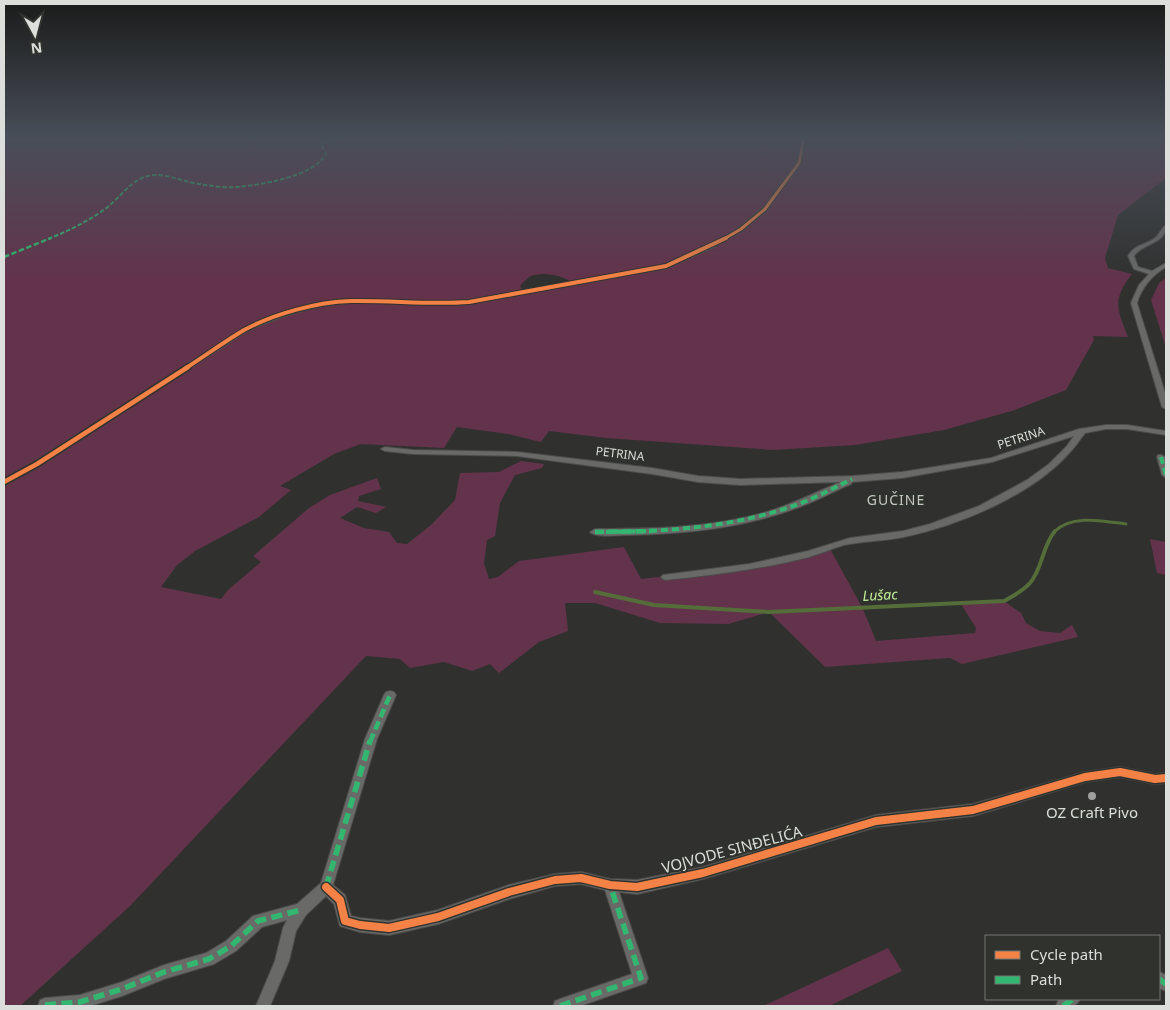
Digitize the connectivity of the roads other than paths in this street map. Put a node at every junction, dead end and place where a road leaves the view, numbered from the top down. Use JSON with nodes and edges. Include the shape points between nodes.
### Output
{"nodes":[{"id":1,"x":783,"y":184,"type":"edge"},
{"id":2,"x":1166,"y":227,"type":"edge"},
{"id":3,"x":1166,"y":265,"type":"edge"},
{"id":4,"x":1153,"y":273,"type":"junction"},
{"id":5,"x":1166,"y":407,"type":"edge"},
{"id":6,"x":1082,"y":431,"type":"junction"},
{"id":7,"x":1166,"y":433,"type":"edge"},
{"id":8,"x":385,"y":449,"type":"dead end"},
{"id":9,"x":1161,"y":457,"type":"dead end"},
{"id":10,"x":1166,"y":475,"type":"edge"},
{"id":11,"x":852,"y":479,"type":"junction"},
{"id":12,"x":4,"y":482,"type":"edge"},
{"id":13,"x":595,"y":532,"type":"dead end"},
{"id":14,"x":666,"y":577,"type":"dead end"},
{"id":15,"x":390,"y":695,"type":"dead end"},
{"id":16,"x":1166,"y":778,"type":"edge"},
{"id":17,"x":610,"y":885,"type":"junction"},
{"id":18,"x":326,"y":887,"type":"junction"},
{"id":19,"x":301,"y":910,"type":"junction"},
{"id":20,"x":45,"y":1005,"type":"dead end"},
{"id":21,"x":263,"y":1006,"type":"edge"},
{"id":22,"x":560,"y":1006,"type":"edge"}],
"edges":[{"from":1,"to":12,"type":"street","via":[[765,209],[741,229],[666,266],[469,302],[350,301],[281,315],[245,330]]},
{"from":2,"to":4,"type":"street","via":[[1158,238],[1140,246],[1131,256],[1136,268]]},
{"from":3,"to":4,"type":"street"},
{"from":4,"to":5,"type":"street","via":[[1136,292],[1134,303]]},
{"from":6,"to":7,"type":"street","name":"PETRINA","via":[[1127,427]]},
{"from":6,"to":11,"type":"street","name":"PETRINA","via":[[992,460],[902,475]]},
{"from":6,"to":14,"type":"street","via":[[1063,455],[1026,484],[944,523],[842,543],[809,554],[747,567]]},
{"from":8,"to":11,"type":"street","name":"PETRINA","via":[[518,454],[740,482]]},
{"from":9,"to":10,"type":"street"},
{"from":11,"to":13,"type":"street","name":"PETRINA","via":[[798,504],[724,524],[639,533]]},
{"from":15,"to":18,"type":"street","via":[[371,739]]},
{"from":16,"to":17,"type":"street","name":"VOJVODE SINĐELIĆA","via":[[1120,772],[1085,776],[973,810],[876,821],[703,873],[637,887]]},
{"from":17,"to":18,"type":"street","name":"VOJVODE SINĐELIĆA","via":[[581,878],[555,880],[389,928],[345,921],[340,900]]},
{"from":17,"to":22,"type":"street","via":[[641,978]]},
{"from":18,"to":19,"type":"street"},
{"from":19,"to":20,"type":"street","via":[[258,921],[231,946],[209,959],[80,1002]]},
{"from":19,"to":21,"type":"street","via":[[290,928],[282,960]]}]}
